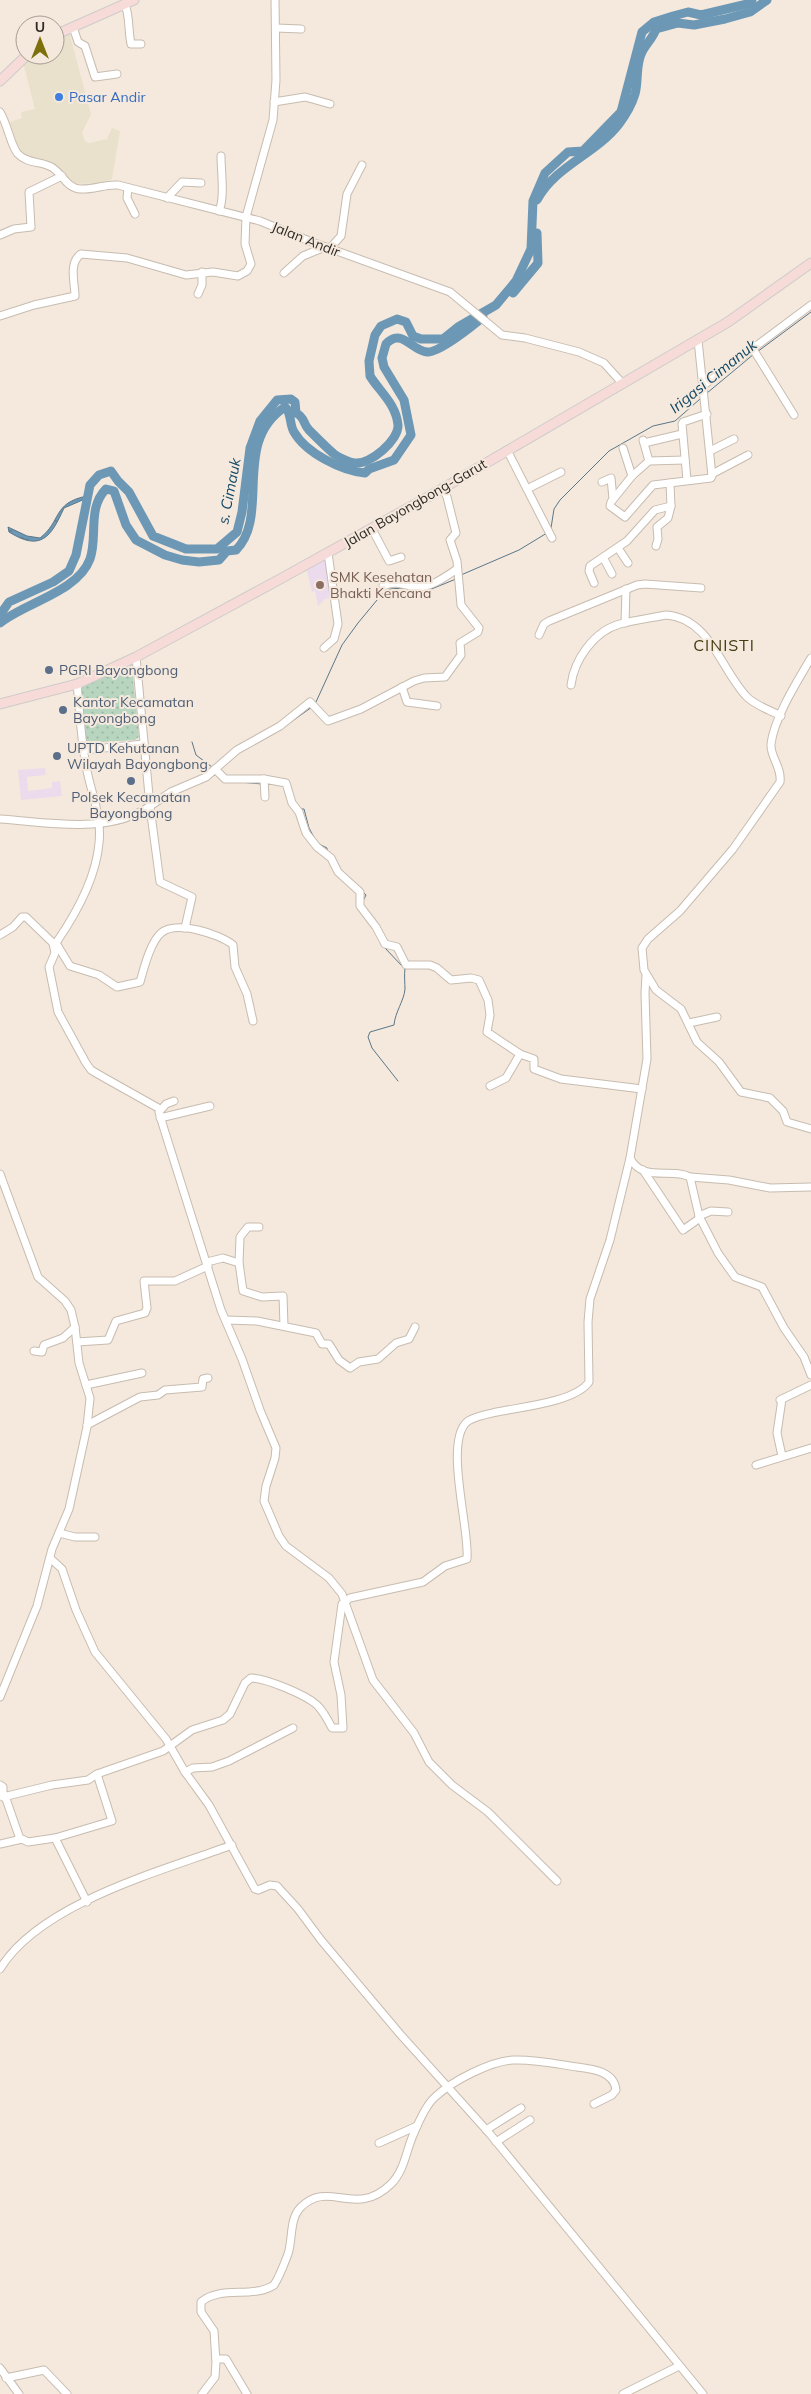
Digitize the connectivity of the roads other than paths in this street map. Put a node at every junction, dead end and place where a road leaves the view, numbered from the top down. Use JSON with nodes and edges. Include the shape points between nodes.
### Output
{"nodes":[{"id":1,"x":275,"y":0,"type":"edge"},
{"id":2,"x":124,"y":2,"type":"edge"},
{"id":3,"x":73,"y":27,"type":"junction"},
{"id":4,"x":276,"y":28,"type":"junction"},
{"id":5,"x":301,"y":29,"type":"dead end"},
{"id":6,"x":65,"y":31,"type":"edge"},
{"id":7,"x":141,"y":44,"type":"dead end"},
{"id":8,"x":17,"y":65,"type":"edge"},
{"id":9,"x":116,"y":74,"type":"dead end"},
{"id":10,"x":0,"y":81,"type":"edge"},
{"id":11,"x":274,"y":102,"type":"junction"},
{"id":12,"x":330,"y":104,"type":"dead end"},
{"id":13,"x":0,"y":112,"type":"edge"},
{"id":14,"x":221,"y":156,"type":"dead end"},
{"id":15,"x":362,"y":165,"type":"dead end"},
{"id":16,"x":62,"y":176,"type":"junction"},
{"id":17,"x":201,"y":182,"type":"dead end"},
{"id":18,"x":128,"y":188,"type":"junction"},
{"id":19,"x":167,"y":198,"type":"junction"},
{"id":20,"x":219,"y":211,"type":"junction"},
{"id":21,"x":135,"y":214,"type":"dead end"},
{"id":22,"x":246,"y":217,"type":"junction"},
{"id":23,"x":0,"y":235,"type":"edge"},
{"id":24,"x":328,"y":248,"type":"junction"},
{"id":25,"x":811,"y":263,"type":"edge"},
{"id":26,"x":202,"y":272,"type":"junction"},
{"id":27,"x":284,"y":273,"type":"dead end"},
{"id":28,"x":198,"y":294,"type":"dead end"},
{"id":29,"x":811,"y":305,"type":"edge"},
{"id":30,"x":0,"y":316,"type":"edge"},
{"id":31,"x":698,"y":340,"type":"junction"},
{"id":32,"x":755,"y":351,"type":"junction"},
{"id":33,"x":622,"y":383,"type":"junction"},
{"id":34,"x":704,"y":386,"type":"junction"},
{"id":35,"x":707,"y":414,"type":"junction"},
{"id":36,"x":794,"y":415,"type":"dead end"},
{"id":37,"x":682,"y":434,"type":"junction"},
{"id":38,"x":734,"y":439,"type":"dead end"},
{"id":39,"x":623,"y":448,"type":"dead end"},
{"id":40,"x":507,"y":450,"type":"junction"},
{"id":41,"x":710,"y":451,"type":"junction"},
{"id":42,"x":748,"y":455,"type":"dead end"},
{"id":43,"x":685,"y":460,"type":"junction"},
{"id":44,"x":649,"y":461,"type":"junction"},
{"id":45,"x":561,"y":472,"type":"dead end"},
{"id":46,"x":712,"y":474,"type":"junction"},
{"id":47,"x":632,"y":476,"type":"junction"},
{"id":48,"x":687,"y":480,"type":"junction"},
{"id":49,"x":602,"y":482,"type":"dead end"},
{"id":50,"x":670,"y":482,"type":"junction"},
{"id":51,"x":443,"y":488,"type":"junction"},
{"id":52,"x":527,"y":489,"type":"junction"},
{"id":53,"x":613,"y":499,"type":"junction"},
{"id":54,"x":670,"y":506,"type":"junction"},
{"id":55,"x":372,"y":529,"type":"junction"},
{"id":56,"x":552,"y":538,"type":"dead end"},
{"id":57,"x":656,"y":546,"type":"dead end"},
{"id":58,"x":618,"y":548,"type":"junction"},
{"id":59,"x":328,"y":553,"type":"junction"},
{"id":60,"x":401,"y":557,"type":"dead end"},
{"id":61,"x":604,"y":559,"type":"junction"},
{"id":62,"x":628,"y":563,"type":"dead end"},
{"id":63,"x":457,"y":571,"type":"junction"},
{"id":64,"x":612,"y":574,"type":"dead end"},
{"id":65,"x":594,"y":583,"type":"dead end"},
{"id":66,"x":383,"y":586,"type":"dead end"},
{"id":67,"x":701,"y":588,"type":"dead end"},
{"id":68,"x":626,"y":589,"type":"junction"},
{"id":69,"x":625,"y":623,"type":"junction"},
{"id":70,"x":539,"y":635,"type":"dead end"},
{"id":71,"x":324,"y":648,"type":"dead end"},
{"id":72,"x":136,"y":656,"type":"junction"},
{"id":73,"x":811,"y":658,"type":"edge"},
{"id":74,"x":77,"y":684,"type":"junction"},
{"id":75,"x":571,"y":685,"type":"dead end"},
{"id":76,"x":402,"y":687,"type":"junction"},
{"id":77,"x":0,"y":704,"type":"edge"},
{"id":78,"x":437,"y":706,"type":"dead end"},
{"id":79,"x":781,"y":716,"type":"junction"},
{"id":80,"x":144,"y":744,"type":"junction"},
{"id":81,"x":84,"y":750,"type":"junction"},
{"id":82,"x":215,"y":771,"type":"junction"},
{"id":83,"x":264,"y":779,"type":"junction"},
{"id":84,"x":265,"y":797,"type":"dead end"},
{"id":85,"x":150,"y":809,"type":"junction"},
{"id":86,"x":0,"y":819,"type":"edge"},
{"id":87,"x":99,"y":827,"type":"junction"},
{"id":88,"x":185,"y":928,"type":"junction"},
{"id":89,"x":0,"y":935,"type":"edge"},
{"id":90,"x":54,"y":943,"type":"junction"},
{"id":91,"x":646,"y":975,"type":"junction"},
{"id":92,"x":717,"y":1017,"type":"dead end"},
{"id":93,"x":253,"y":1021,"type":"dead end"},
{"id":94,"x":689,"y":1022,"type":"junction"},
{"id":95,"x":520,"y":1054,"type":"junction"},
{"id":96,"x":490,"y":1086,"type":"dead end"},
{"id":97,"x":642,"y":1089,"type":"junction"},
{"id":98,"x":174,"y":1101,"type":"dead end"},
{"id":99,"x":210,"y":1106,"type":"dead end"},
{"id":100,"x":160,"y":1109,"type":"junction"},
{"id":101,"x":160,"y":1118,"type":"junction"},
{"id":102,"x":811,"y":1129,"type":"edge"},
{"id":103,"x":630,"y":1158,"type":"junction"},
{"id":104,"x":643,"y":1169,"type":"junction"},
{"id":105,"x":0,"y":1174,"type":"edge"},
{"id":106,"x":690,"y":1177,"type":"junction"},
{"id":107,"x":811,"y":1187,"type":"edge"},
{"id":108,"x":728,"y":1212,"type":"dead end"},
{"id":109,"x":700,"y":1217,"type":"junction"},
{"id":110,"x":259,"y":1227,"type":"dead end"},
{"id":111,"x":238,"y":1263,"type":"junction"},
{"id":112,"x":207,"y":1264,"type":"junction"},
{"id":113,"x":226,"y":1320,"type":"junction"},
{"id":114,"x":284,"y":1326,"type":"junction"},
{"id":115,"x":75,"y":1327,"type":"junction"},
{"id":116,"x":415,"y":1328,"type":"dead end"},
{"id":117,"x":77,"y":1342,"type":"junction"},
{"id":118,"x":34,"y":1351,"type":"dead end"},
{"id":119,"x":142,"y":1373,"type":"dead end"},
{"id":120,"x":811,"y":1375,"type":"edge"},
{"id":121,"x":208,"y":1378,"type":"dead end"},
{"id":122,"x":86,"y":1385,"type":"junction"},
{"id":123,"x":811,"y":1385,"type":"edge"},
{"id":124,"x":87,"y":1425,"type":"junction"},
{"id":125,"x":811,"y":1448,"type":"edge"},
{"id":126,"x":782,"y":1456,"type":"junction"},
{"id":127,"x":756,"y":1465,"type":"dead end"},
{"id":128,"x":59,"y":1533,"type":"junction"},
{"id":129,"x":96,"y":1537,"type":"dead end"},
{"id":130,"x":50,"y":1558,"type":"junction"},
{"id":131,"x":345,"y":1600,"type":"junction"},
{"id":132,"x":0,"y":1697,"type":"edge"},
{"id":133,"x":292,"y":1728,"type":"dead end"},
{"id":134,"x":168,"y":1746,"type":"junction"},
{"id":135,"x":185,"y":1772,"type":"junction"},
{"id":136,"x":97,"y":1774,"type":"junction"},
{"id":137,"x":0,"y":1785,"type":"edge"},
{"id":138,"x":3,"y":1797,"type":"edge"},
{"id":139,"x":55,"y":1838,"type":"junction"},
{"id":140,"x":20,"y":1839,"type":"junction"},
{"id":141,"x":0,"y":1844,"type":"edge"},
{"id":142,"x":232,"y":1846,"type":"junction"},
{"id":143,"x":557,"y":1881,"type":"dead end"},
{"id":144,"x":87,"y":1902,"type":"junction"},
{"id":145,"x":0,"y":1969,"type":"edge"},
{"id":146,"x":449,"y":2089,"type":"junction"},
{"id":147,"x":594,"y":2104,"type":"dead end"},
{"id":148,"x":521,"y":2108,"type":"dead end"},
{"id":149,"x":530,"y":2120,"type":"dead end"},
{"id":150,"x":417,"y":2126,"type":"junction"},
{"id":151,"x":486,"y":2130,"type":"junction"},
{"id":152,"x":380,"y":2142,"type":"dead end"},
{"id":153,"x":496,"y":2142,"type":"junction"},
{"id":154,"x":219,"y":2358,"type":"junction"},
{"id":155,"x":679,"y":2366,"type":"junction"},
{"id":156,"x":2,"y":2374,"type":"edge"},
{"id":157,"x":19,"y":2394,"type":"edge"},
{"id":158,"x":67,"y":2394,"type":"edge"},
{"id":159,"x":202,"y":2394,"type":"edge"},
{"id":160,"x":247,"y":2394,"type":"edge"},
{"id":161,"x":623,"y":2394,"type":"edge"},
{"id":162,"x":703,"y":2394,"type":"edge"}],
"edges":[{"from":1,"to":4,"type":"street"},
{"from":2,"to":3,"type":"main road"},
{"from":2,"to":7,"type":"street","via":[[129,16],[131,44]]},
{"from":3,"to":6,"type":"main road"},
{"from":3,"to":9,"type":"street","via":[[78,42],[86,46],[95,77]]},
{"from":4,"to":5,"type":"street"},
{"from":4,"to":11,"type":"street"},
{"from":8,"to":10,"type":"main road"},
{"from":11,"to":12,"type":"street","via":[[305,97]]},
{"from":11,"to":22,"type":"street","via":[[273,120]]},
{"from":13,"to":16,"type":"street","name":"Jalan Andir","via":[[17,154],[53,168]]},
{"from":14,"to":20,"type":"street","via":[[220,186],[224,200]]},
{"from":15,"to":24,"type":"street","via":[[347,194],[340,236]]},
{"from":16,"to":18,"type":"street","name":"Jalan Andir","via":[[68,184],[79,189],[108,184]]},
{"from":16,"to":23,"type":"street","via":[[28,192],[31,227]]},
{"from":17,"to":19,"type":"street","via":[[182,182]]},
{"from":18,"to":19,"type":"street","name":"Jalan Andir"},
{"from":18,"to":21,"type":"street","via":[[127,198]]},
{"from":19,"to":20,"type":"street","name":"Jalan Andir"},
{"from":20,"to":22,"type":"street","name":"Jalan Andir"},
{"from":22,"to":24,"type":"street","name":"Jalan Andir"},
{"from":22,"to":26,"type":"street","via":[[245,244],[251,264],[247,271],[238,276]]},
{"from":24,"to":27,"type":"street","via":[[308,252]]},
{"from":24,"to":33,"type":"street","name":"Jalan Andir","via":[[450,292],[507,337],[561,346],[597,359],[611,368]]},
{"from":25,"to":31,"type":"main road","name":"Jalan Bayongbong-Garut"},
{"from":26,"to":28,"type":"street"},
{"from":26,"to":30,"type":"street","via":[[178,274],[127,258],[81,254],[74,263],[75,296]]},
{"from":29,"to":32,"type":"street"},
{"from":31,"to":33,"type":"main road","name":"Jalan Bayongbong-Garut"},
{"from":31,"to":34,"type":"street"},
{"from":32,"to":34,"type":"street"},
{"from":32,"to":36,"type":"street"},
{"from":33,"to":40,"type":"main road","name":"Jalan Bayongbong-Garut"},
{"from":34,"to":35,"type":"street"},
{"from":35,"to":37,"type":"street","via":[[683,422]]},
{"from":35,"to":41,"type":"street"},
{"from":37,"to":43,"type":"street"},
{"from":37,"to":44,"type":"street","via":[[643,441]]},
{"from":38,"to":41,"type":"street"},
{"from":39,"to":47,"type":"street"},
{"from":40,"to":51,"type":"main road","name":"Jalan Bayongbong-Garut"},
{"from":40,"to":52,"type":"street"},
{"from":41,"to":46,"type":"street"},
{"from":42,"to":46,"type":"street"},
{"from":43,"to":44,"type":"street"},
{"from":43,"to":48,"type":"street"},
{"from":44,"to":47,"type":"street"},
{"from":45,"to":52,"type":"street"},
{"from":46,"to":48,"type":"street","via":[[711,478]]},
{"from":47,"to":53,"type":"street"},
{"from":48,"to":50,"type":"street"},
{"from":49,"to":53,"type":"street","via":[[611,478]]},
{"from":50,"to":53,"type":"street","via":[[651,487],[625,517],[610,506]]},
{"from":50,"to":54,"type":"street"},
{"from":51,"to":55,"type":"main road","name":"Jalan Bayongbong-Garut"},
{"from":51,"to":63,"type":"street","via":[[456,533],[450,540]]},
{"from":52,"to":56,"type":"street"},
{"from":54,"to":57,"type":"street","via":[[668,518],[657,526]]},
{"from":54,"to":58,"type":"street","via":[[655,510]]},
{"from":55,"to":59,"type":"main road","name":"Jalan Bayongbong-Garut"},
{"from":55,"to":60,"type":"street","via":[[389,560]]},
{"from":58,"to":61,"type":"street"},
{"from":58,"to":62,"type":"street"},
{"from":59,"to":71,"type":"street","via":[[338,624],[334,639]]},
{"from":59,"to":72,"type":"main road","name":"Jalan Bayongbong-Garut"},
{"from":61,"to":64,"type":"street"},
{"from":61,"to":65,"type":"street","via":[[589,568]]},
{"from":63,"to":66,"type":"street","via":[[428,586],[414,587],[394,582]]},
{"from":63,"to":76,"type":"street","via":[[460,605],[479,630],[460,643],[461,655],[445,677],[424,678]]},
{"from":67,"to":68,"type":"street","via":[[646,584]]},
{"from":68,"to":69,"type":"street"},
{"from":68,"to":70,"type":"street","via":[[544,624]]},
{"from":69,"to":75,"type":"street","via":[[586,647],[573,671]]},
{"from":69,"to":79,"type":"street","via":[[666,615],[691,623],[703,631],[748,698]]},
{"from":72,"to":74,"type":"main road","name":"Jalan Bayongbong-Garut"},
{"from":72,"to":80,"type":"street"},
{"from":73,"to":79,"type":"street","via":[[789,695]]},
{"from":74,"to":77,"type":"main road","name":"Jalan Bayongbong-Garut"},
{"from":74,"to":81,"type":"street"},
{"from":76,"to":78,"type":"street","via":[[407,702]]},
{"from":76,"to":82,"type":"street","via":[[361,709],[328,721],[312,702],[280,726],[237,750]]},
{"from":79,"to":91,"type":"street","via":[[771,742],[780,769],[780,782],[734,849],[680,911],[643,944]]},
{"from":80,"to":81,"type":"street"},
{"from":80,"to":85,"type":"street"},
{"from":81,"to":87,"type":"street"},
{"from":82,"to":83,"type":"street","via":[[225,779]]},
{"from":82,"to":85,"type":"street","via":[[171,792]]},
{"from":83,"to":84,"type":"street"},
{"from":83,"to":95,"type":"street","via":[[286,783],[306,833],[331,858],[338,872],[360,892],[360,906],[385,944],[397,947],[406,965],[430,965],[451,980],[479,980],[488,1000],[487,1032]]},
{"from":85,"to":87,"type":"street"},
{"from":85,"to":88,"type":"street","via":[[160,882],[192,897]]},
{"from":86,"to":87,"type":"street"},
{"from":87,"to":90,"type":"street","via":[[98,852],[89,882],[72,918]]},
{"from":88,"to":90,"type":"street","via":[[166,930],[160,935],[140,982],[136,984],[116,986],[99,975],[72,967]]},
{"from":88,"to":93,"type":"street","via":[[219,935],[234,945],[235,967],[247,994]]},
{"from":89,"to":90,"type":"street","via":[[26,917]]},
{"from":90,"to":100,"type":"street","via":[[55,952],[49,963],[58,1012],[74,1044],[92,1070]]},
{"from":91,"to":94,"type":"street","via":[[660,995],[681,1009]]},
{"from":91,"to":97,"type":"street","via":[[648,1046]]},
{"from":92,"to":94,"type":"street"},
{"from":94,"to":102,"type":"street","via":[[697,1042],[715,1058],[741,1092],[770,1098],[783,1111],[787,1122]]},
{"from":95,"to":96,"type":"street","via":[[507,1077]]},
{"from":95,"to":97,"type":"street","via":[[535,1060],[534,1069],[561,1079]]},
{"from":97,"to":103,"type":"street"},
{"from":98,"to":100,"type":"street"},
{"from":99,"to":101,"type":"street"},
{"from":100,"to":101,"type":"street"},
{"from":101,"to":112,"type":"street"},
{"from":103,"to":104,"type":"street"},
{"from":103,"to":131,"type":"street","via":[[610,1240],[590,1299],[589,1382],[570,1396],[469,1421],[460,1433],[456,1453],[467,1559],[445,1566],[423,1582]]},
{"from":104,"to":106,"type":"street","via":[[653,1174]]},
{"from":104,"to":109,"type":"street","via":[[683,1230]]},
{"from":105,"to":115,"type":"street","via":[[38,1277],[65,1301]]},
{"from":106,"to":107,"type":"street","via":[[770,1188]]},
{"from":106,"to":109,"type":"street"},
{"from":108,"to":109,"type":"street","via":[[711,1211]]},
{"from":109,"to":120,"type":"street","via":[[710,1240],[732,1274],[762,1287],[804,1357]]},
{"from":110,"to":111,"type":"street","via":[[248,1227],[240,1236]]},
{"from":111,"to":112,"type":"street","via":[[223,1258]]},
{"from":111,"to":114,"type":"street","via":[[243,1291],[262,1297],[284,1297]]},
{"from":112,"to":113,"type":"street"},
{"from":112,"to":117,"type":"street","via":[[175,1281],[144,1281],[145,1314],[116,1321],[108,1340]]},
{"from":113,"to":114,"type":"street"},
{"from":113,"to":131,"type":"street","via":[[276,1448],[264,1501],[275,1527],[286,1546],[329,1578]]},
{"from":114,"to":116,"type":"street","via":[[317,1334],[322,1344],[329,1344],[339,1360],[350,1368],[359,1362],[380,1357],[396,1343],[409,1339]]},
{"from":115,"to":117,"type":"street"},
{"from":115,"to":118,"type":"street","via":[[60,1340],[44,1345],[42,1352]]},
{"from":117,"to":122,"type":"street"},
{"from":119,"to":122,"type":"street"},
{"from":121,"to":124,"type":"street","via":[[203,1378],[202,1387],[165,1390],[158,1395],[142,1396]]},
{"from":122,"to":124,"type":"street","via":[[90,1398]]},
{"from":123,"to":126,"type":"street","via":[[780,1400],[777,1433]]},
{"from":124,"to":128,"type":"street","via":[[69,1509]]},
{"from":125,"to":126,"type":"street"},
{"from":126,"to":127,"type":"street"},
{"from":128,"to":129,"type":"street","via":[[76,1538]]},
{"from":128,"to":130,"type":"street"},
{"from":130,"to":132,"type":"street","via":[[37,1606]]},
{"from":130,"to":134,"type":"street","via":[[62,1569],[95,1652],[161,1732]]},
{"from":131,"to":134,"type":"street","via":[[340,1611],[334,1662],[343,1728],[332,1729],[317,1705],[301,1695],[251,1678],[223,1720],[192,1730]]},
{"from":131,"to":143,"type":"street","via":[[373,1680],[414,1733],[430,1762],[452,1785],[488,1812]]},
{"from":133,"to":135,"type":"street","via":[[228,1761]]},
{"from":134,"to":135,"type":"street"},
{"from":134,"to":136,"type":"street","via":[[148,1758]]},
{"from":135,"to":142,"type":"street","via":[[210,1805]]},
{"from":136,"to":138,"type":"street","via":[[88,1780]]},
{"from":136,"to":139,"type":"street","via":[[112,1821]]},
{"from":137,"to":138,"type":"street"},
{"from":138,"to":140,"type":"street"},
{"from":139,"to":140,"type":"street","via":[[28,1842]]},
{"from":139,"to":144,"type":"street"},
{"from":140,"to":141,"type":"street"},
{"from":142,"to":144,"type":"street","via":[[121,1886]]},
{"from":142,"to":146,"type":"street","via":[[255,1889],[277,1886]]},
{"from":144,"to":145,"type":"street","via":[[56,1916],[13,1952]]},
{"from":146,"to":147,"type":"street","via":[[486,2068],[515,2060],[600,2072],[611,2077],[614,2092]]},
{"from":146,"to":150,"type":"street","via":[[431,2102]]},
{"from":146,"to":151,"type":"street"},
{"from":148,"to":151,"type":"street"},
{"from":149,"to":153,"type":"street"},
{"from":150,"to":152,"type":"street"},
{"from":150,"to":154,"type":"street","via":[[398,2176],[381,2192],[362,2200],[327,2195],[301,2206],[294,2217],[288,2252],[274,2285],[260,2290],[217,2295],[201,2302],[201,2312],[214,2331]]},
{"from":151,"to":153,"type":"street"},
{"from":153,"to":155,"type":"street"},
{"from":154,"to":159,"type":"street","via":[[215,2378]]},
{"from":154,"to":160,"type":"street"},
{"from":155,"to":161,"type":"street"},
{"from":155,"to":162,"type":"street"},
{"from":156,"to":157,"type":"street"},
{"from":156,"to":158,"type":"street","via":[[44,2370]]}]}
